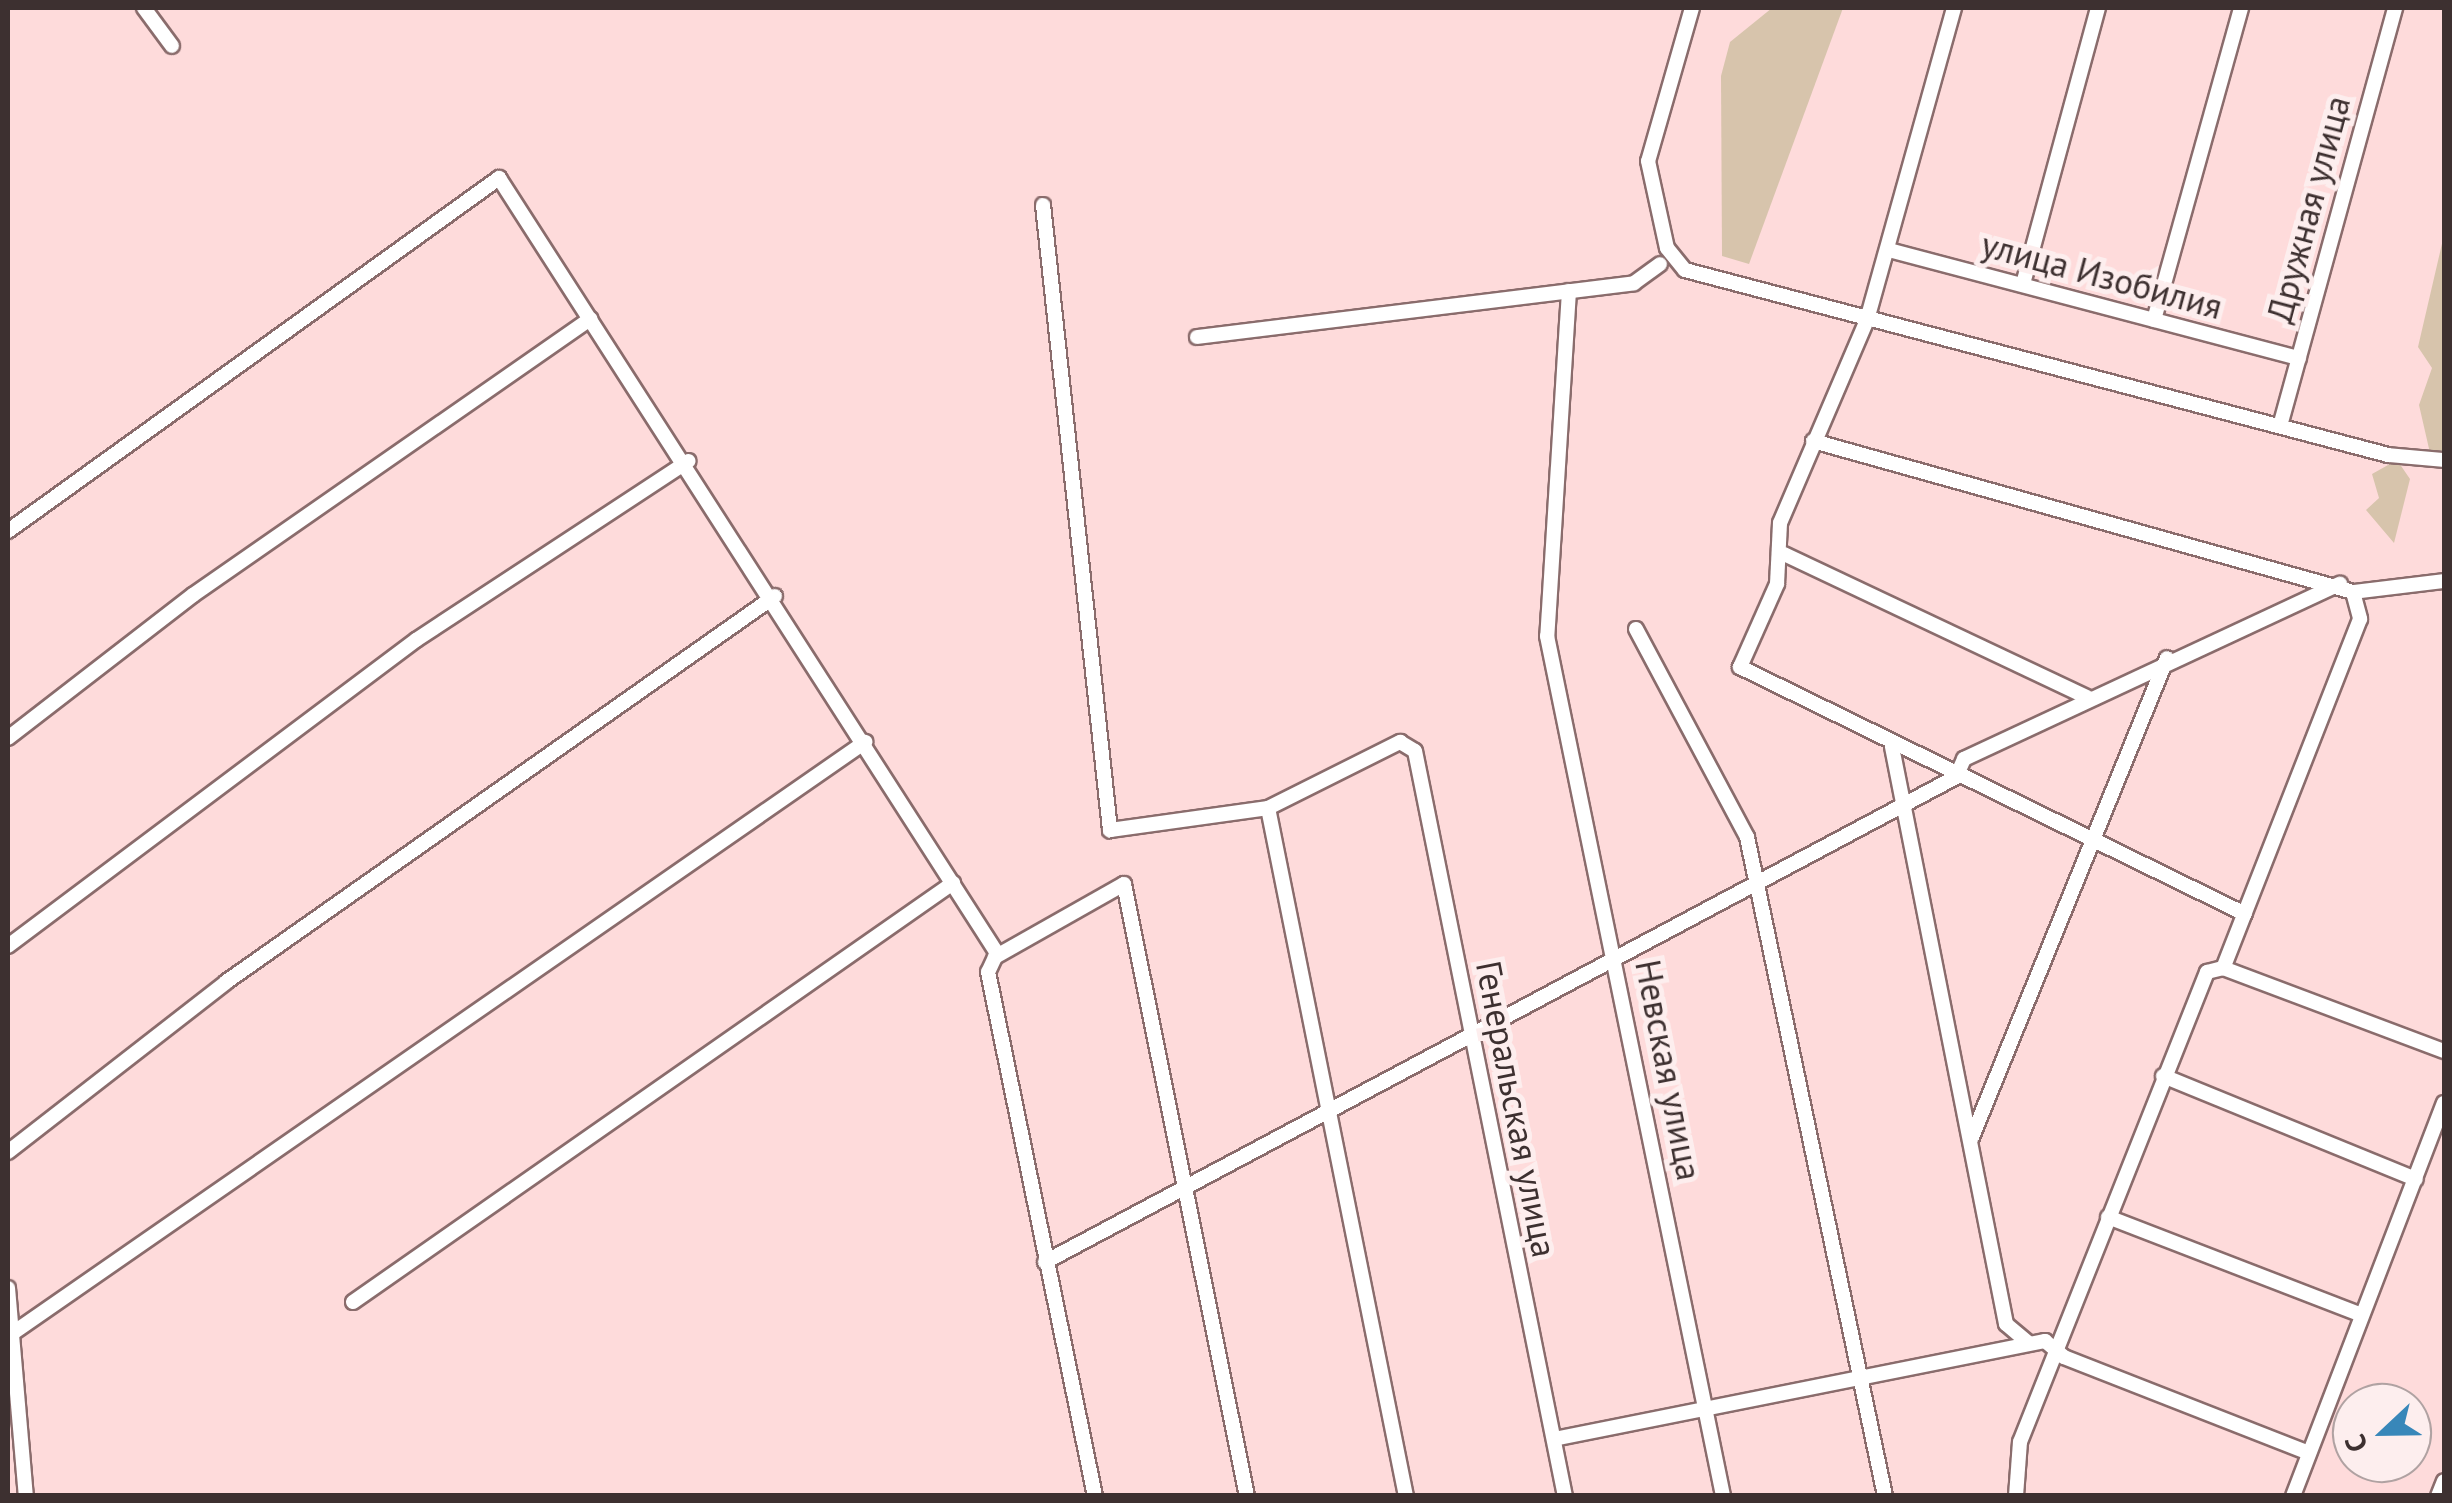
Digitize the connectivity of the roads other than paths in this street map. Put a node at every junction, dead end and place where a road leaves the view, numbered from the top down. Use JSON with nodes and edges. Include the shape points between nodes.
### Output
{"nodes":[{"id":1,"x":144,"y":8,"type":"edge"},
{"id":2,"x":1692,"y":8,"type":"edge"},
{"id":3,"x":1954,"y":8,"type":"edge"},
{"id":4,"x":2098,"y":8,"type":"edge"},
{"id":5,"x":2240,"y":8,"type":"edge"},
{"id":6,"x":2394,"y":8,"type":"edge"},
{"id":7,"x":172,"y":46,"type":"dead end"},
{"id":8,"x":1043,"y":205,"type":"dead end"},
{"id":9,"x":1889,"y":250,"type":"junction"},
{"id":10,"x":1660,"y":264,"type":"dead end"},
{"id":11,"x":2022,"y":284,"type":"junction"},
{"id":12,"x":1569,"y":291,"type":"junction"},
{"id":13,"x":590,"y":319,"type":"junction"},
{"id":14,"x":1868,"y":320,"type":"junction"},
{"id":15,"x":2154,"y":320,"type":"junction"},
{"id":16,"x":1197,"y":336,"type":"dead end"},
{"id":17,"x":2299,"y":358,"type":"junction"},
{"id":18,"x":2280,"y":426,"type":"junction"},
{"id":19,"x":1814,"y":441,"type":"junction"},
{"id":20,"x":2444,"y":460,"type":"edge"},
{"id":21,"x":688,"y":461,"type":"junction"},
{"id":22,"x":8,"y":531,"type":"edge"},
{"id":23,"x":1784,"y":554,"type":"junction"},
{"id":24,"x":2444,"y":581,"type":"edge"},
{"id":25,"x":2346,"y":588,"type":"junction"},
{"id":26,"x":775,"y":596,"type":"junction"},
{"id":27,"x":1636,"y":629,"type":"dead end"},
{"id":28,"x":2168,"y":658,"type":"junction"},
{"id":29,"x":2087,"y":698,"type":"junction"},
{"id":30,"x":8,"y":738,"type":"edge"},
{"id":31,"x":865,"y":742,"type":"junction"},
{"id":32,"x":1892,"y":747,"type":"junction"},
{"id":33,"x":1956,"y":777,"type":"junction"},
{"id":34,"x":1904,"y":800,"type":"junction"},
{"id":35,"x":1268,"y":808,"type":"junction"},
{"id":36,"x":2096,"y":844,"type":"junction"},
{"id":37,"x":1758,"y":878,"type":"junction"},
{"id":38,"x":953,"y":883,"type":"junction"},
{"id":39,"x":2245,"y":914,"type":"junction"},
{"id":40,"x":8,"y":946,"type":"edge"},
{"id":41,"x":997,"y":952,"type":"junction"},
{"id":42,"x":1614,"y":952,"type":"junction"},
{"id":43,"x":2222,"y":968,"type":"junction"},
{"id":44,"x":1471,"y":1033,"type":"junction"},
{"id":45,"x":2444,"y":1051,"type":"edge"},
{"id":46,"x":2163,"y":1076,"type":"junction"},
{"id":47,"x":2444,"y":1104,"type":"edge"},
{"id":48,"x":1327,"y":1110,"type":"junction"},
{"id":49,"x":1971,"y":1138,"type":"junction"},
{"id":50,"x":8,"y":1152,"type":"edge"},
{"id":51,"x":2416,"y":1179,"type":"junction"},
{"id":52,"x":1186,"y":1185,"type":"junction"},
{"id":53,"x":2108,"y":1217,"type":"junction"},
{"id":54,"x":1045,"y":1262,"type":"junction"},
{"id":55,"x":8,"y":1288,"type":"edge"},
{"id":56,"x":353,"y":1302,"type":"dead end"},
{"id":57,"x":2362,"y":1316,"type":"junction"},
{"id":58,"x":10,"y":1336,"type":"junction"},
{"id":59,"x":2030,"y":1343,"type":"junction"},
{"id":60,"x":2055,"y":1347,"type":"junction"},
{"id":61,"x":1860,"y":1376,"type":"junction"},
{"id":62,"x":1706,"y":1406,"type":"junction"},
{"id":63,"x":1554,"y":1439,"type":"junction"},
{"id":64,"x":2309,"y":1453,"type":"junction"},
{"id":65,"x":2444,"y":1481,"type":"edge"},
{"id":66,"x":2011,"y":1493,"type":"edge"},
{"id":67,"x":26,"y":1496,"type":"edge"},
{"id":68,"x":1094,"y":1496,"type":"edge"},
{"id":69,"x":1247,"y":1496,"type":"edge"},
{"id":70,"x":1406,"y":1496,"type":"edge"},
{"id":71,"x":1565,"y":1496,"type":"edge"},
{"id":72,"x":1724,"y":1496,"type":"edge"},
{"id":73,"x":1886,"y":1496,"type":"edge"},
{"id":74,"x":2293,"y":1496,"type":"edge"},
{"id":75,"x":2438,"y":1496,"type":"edge"}],
"edges":[{"from":1,"to":7,"type":"street"},
{"from":2,"to":14,"type":"street","via":[[1648,161],[1670,256],[1684,270]]},
{"from":3,"to":9,"type":"street"},
{"from":4,"to":11,"type":"street"},
{"from":5,"to":15,"type":"street"},
{"from":6,"to":17,"type":"street","name":"Дружная улица"},
{"from":8,"to":35,"type":"street","via":[[1110,830]]},
{"from":9,"to":11,"type":"street","name":"улица Изобилия"},
{"from":9,"to":14,"type":"street"},
{"from":10,"to":12,"type":"street","via":[[1634,283]]},
{"from":11,"to":15,"type":"street","name":"улица Изобилия"},
{"from":12,"to":16,"type":"street"},
{"from":12,"to":42,"type":"street","name":"Невская улица","via":[[1548,636]]},
{"from":13,"to":21,"type":"street"},
{"from":13,"to":22,"type":"street","via":[[499,178]]},
{"from":13,"to":30,"type":"street","via":[[193,595]]},
{"from":14,"to":18,"type":"street"},
{"from":14,"to":19,"type":"street"},
{"from":15,"to":17,"type":"street","name":"улица Изобилия"},
{"from":17,"to":18,"type":"street","name":"Дружная улица"},
{"from":18,"to":20,"type":"street"},
{"from":19,"to":23,"type":"street","via":[[1780,523]]},
{"from":19,"to":25,"type":"street"},
{"from":21,"to":26,"type":"street"},
{"from":21,"to":40,"type":"street","via":[[416,640]]},
{"from":23,"to":29,"type":"street"},
{"from":23,"to":32,"type":"street","via":[[1742,658],[1744,675]]},
{"from":24,"to":25,"type":"street"},
{"from":25,"to":28,"type":"street"},
{"from":25,"to":39,"type":"street","via":[[2360,619]]},
{"from":26,"to":31,"type":"street"},
{"from":26,"to":50,"type":"street","via":[[226,982]]},
{"from":27,"to":37,"type":"street","via":[[1747,837]]},
{"from":28,"to":29,"type":"street"},
{"from":28,"to":36,"type":"street"},
{"from":29,"to":33,"type":"street","via":[[1964,758]]},
{"from":31,"to":38,"type":"street"},
{"from":31,"to":58,"type":"street"},
{"from":32,"to":33,"type":"street"},
{"from":32,"to":34,"type":"street"},
{"from":33,"to":34,"type":"street"},
{"from":33,"to":36,"type":"street"},
{"from":34,"to":37,"type":"street"},
{"from":34,"to":49,"type":"street"},
{"from":35,"to":44,"type":"street","name":"Генеральская улица","via":[[1400,742],[1415,751]]},
{"from":35,"to":48,"type":"street"},
{"from":36,"to":39,"type":"street"},
{"from":36,"to":49,"type":"street"},
{"from":37,"to":42,"type":"street"},
{"from":37,"to":61,"type":"street"},
{"from":38,"to":41,"type":"street"},
{"from":38,"to":56,"type":"street"},
{"from":39,"to":43,"type":"street"},
{"from":41,"to":52,"type":"street","via":[[1124,884]]},
{"from":41,"to":54,"type":"street","via":[[988,972]]},
{"from":42,"to":44,"type":"street"},
{"from":42,"to":62,"type":"street","name":"Невская улица"},
{"from":43,"to":45,"type":"street"},
{"from":43,"to":46,"type":"street","via":[[2202,979]]},
{"from":44,"to":48,"type":"street"},
{"from":44,"to":63,"type":"street","name":"Генеральская улица"},
{"from":46,"to":51,"type":"street"},
{"from":46,"to":53,"type":"street"},
{"from":47,"to":51,"type":"street"},
{"from":48,"to":52,"type":"street"},
{"from":48,"to":70,"type":"street"},
{"from":49,"to":59,"type":"street","via":[[2006,1324]]},
{"from":51,"to":57,"type":"street"},
{"from":52,"to":54,"type":"street"},
{"from":52,"to":69,"type":"street"},
{"from":53,"to":57,"type":"street"},
{"from":53,"to":60,"type":"street"},
{"from":54,"to":68,"type":"street"},
{"from":55,"to":58,"type":"street"},
{"from":57,"to":64,"type":"street"},
{"from":58,"to":67,"type":"street"},
{"from":59,"to":60,"type":"street"},
{"from":59,"to":61,"type":"street"},
{"from":60,"to":64,"type":"street"},
{"from":60,"to":66,"type":"street"},
{"from":61,"to":62,"type":"street"},
{"from":61,"to":73,"type":"street"},
{"from":62,"to":63,"type":"street"},
{"from":62,"to":72,"type":"street","name":"Невская улица"},
{"from":63,"to":71,"type":"street","name":"Генеральская улица"},
{"from":64,"to":74,"type":"street"},
{"from":65,"to":75,"type":"street"}]}
